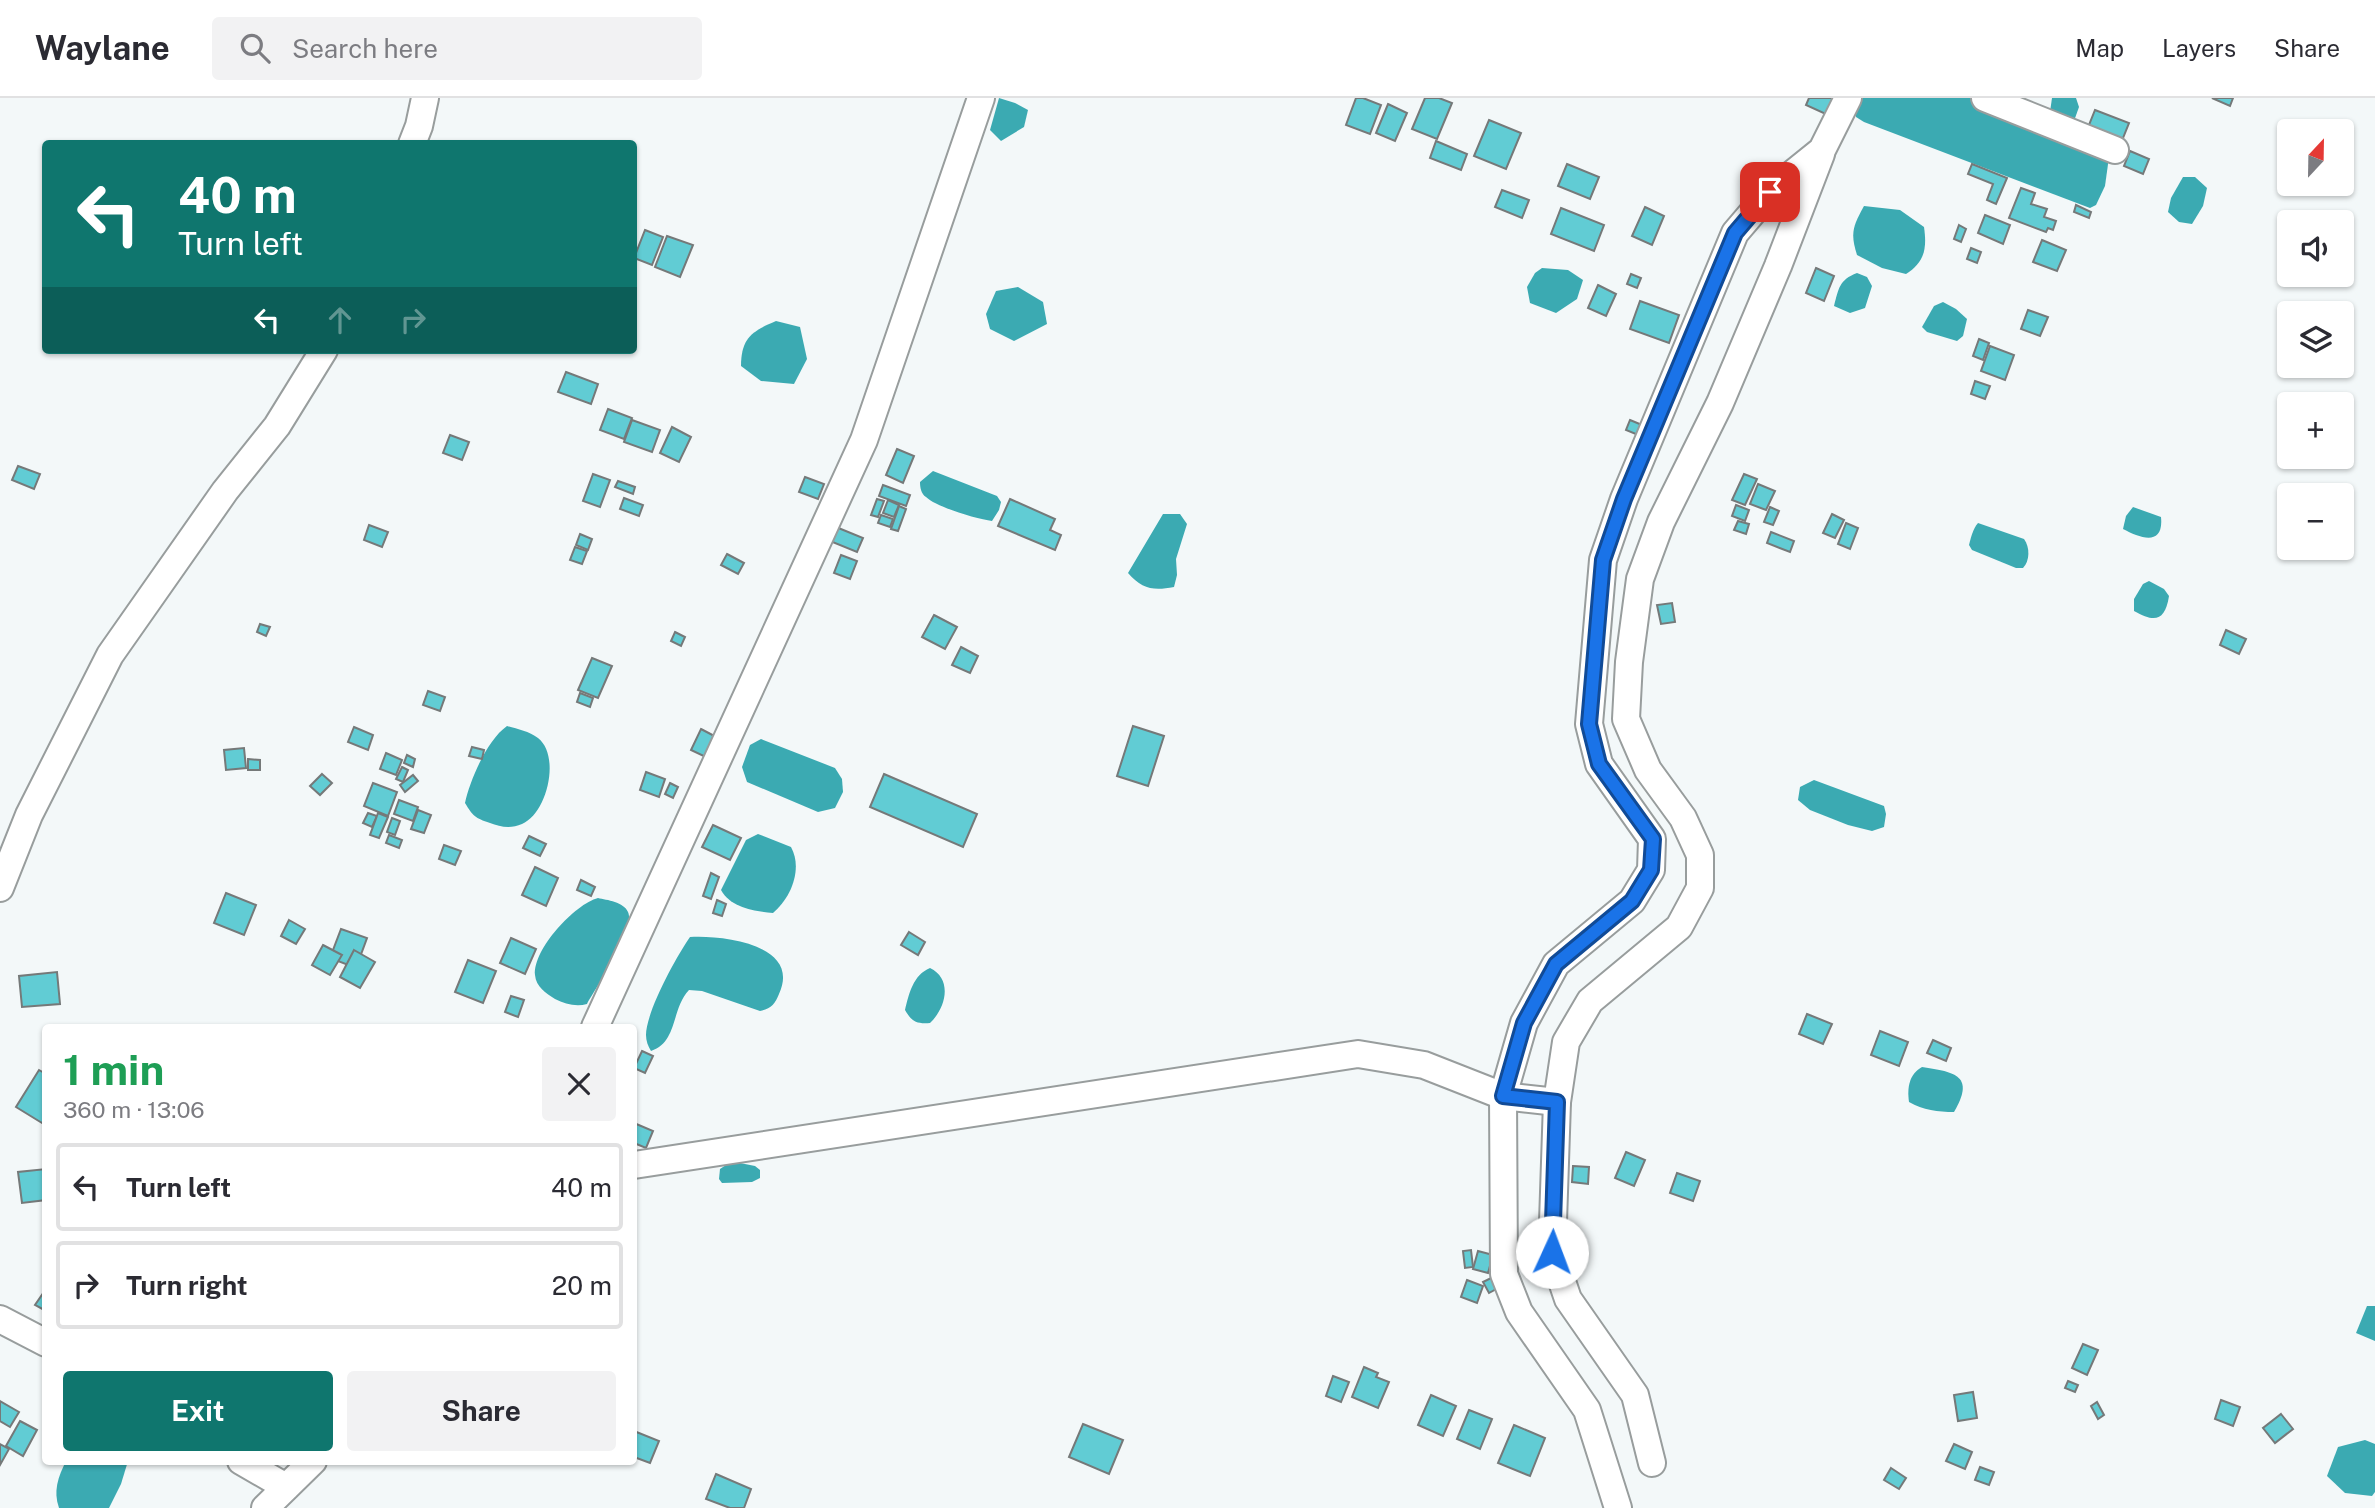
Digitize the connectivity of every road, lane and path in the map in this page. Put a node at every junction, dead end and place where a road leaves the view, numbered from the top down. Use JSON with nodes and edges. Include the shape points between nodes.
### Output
{"nodes":[{"id":1,"x":425,"y":98,"type":"edge"},
{"id":2,"x":981,"y":98,"type":"edge"},
{"id":3,"x":1848,"y":98,"type":"edge"},
{"id":4,"x":1985,"y":98,"type":"edge"},
{"id":5,"x":414,"y":140,"type":"edge"},
{"id":6,"x":1822,"y":150,"type":"junction"},
{"id":7,"x":2115,"y":150,"type":"dead end"},
{"id":8,"x":322,"y":354,"type":"edge"},
{"id":9,"x":0,"y":888,"type":"edge"},
{"id":10,"x":596,"y":1024,"type":"edge"},
{"id":11,"x":1503,"y":1096,"type":"junction"},
{"id":12,"x":1557,"y":1102,"type":"junction"},
{"id":13,"x":637,"y":1166,"type":"edge"},
{"id":14,"x":0,"y":1319,"type":"edge"},
{"id":15,"x":42,"y":1341,"type":"edge"},
{"id":16,"x":1652,"y":1463,"type":"dead end"},
{"id":17,"x":249,"y":1465,"type":"edge"},
{"id":18,"x":309,"y":1465,"type":"edge"},
{"id":19,"x":286,"y":1487,"type":"junction"},
{"id":20,"x":265,"y":1508,"type":"edge"},
{"id":21,"x":1618,"y":1508,"type":"edge"}],
"edges":[{"from":1,"to":5,"type":"street"},
{"from":2,"to":10,"type":"street","via":[[864,440]]},
{"from":3,"to":6,"type":"street"},
{"from":4,"to":7,"type":"street"},
{"from":6,"to":11,"type":"street","via":[[1770,192],[1735,233],[1607,548],[1589,724],[1599,764],[1653,839],[1651,870],[1632,901],[1556,964],[1524,1023]]},
{"from":6,"to":12,"type":"street","via":[[1720,403],[1661,522],[1640,579],[1626,719],[1648,770],[1683,818],[1700,855],[1700,888],[1679,927],[1590,1001],[1566,1042]]},
{"from":8,"to":9,"type":"street","via":[[277,426],[225,491],[110,655],[29,815]]},
{"from":11,"to":12,"type":"street"},
{"from":11,"to":13,"type":"street","via":[[1424,1065],[1358,1054]]},
{"from":11,"to":21,"type":"street","via":[[1504,1275],[1519,1312],[1587,1410]]},
{"from":12,"to":16,"type":"street","via":[[1552,1252],[1568,1299],[1636,1395]]},
{"from":14,"to":15,"type":"street"},
{"from":17,"to":19,"type":"street"},
{"from":18,"to":19,"type":"street"},
{"from":19,"to":20,"type":"street"}]}
